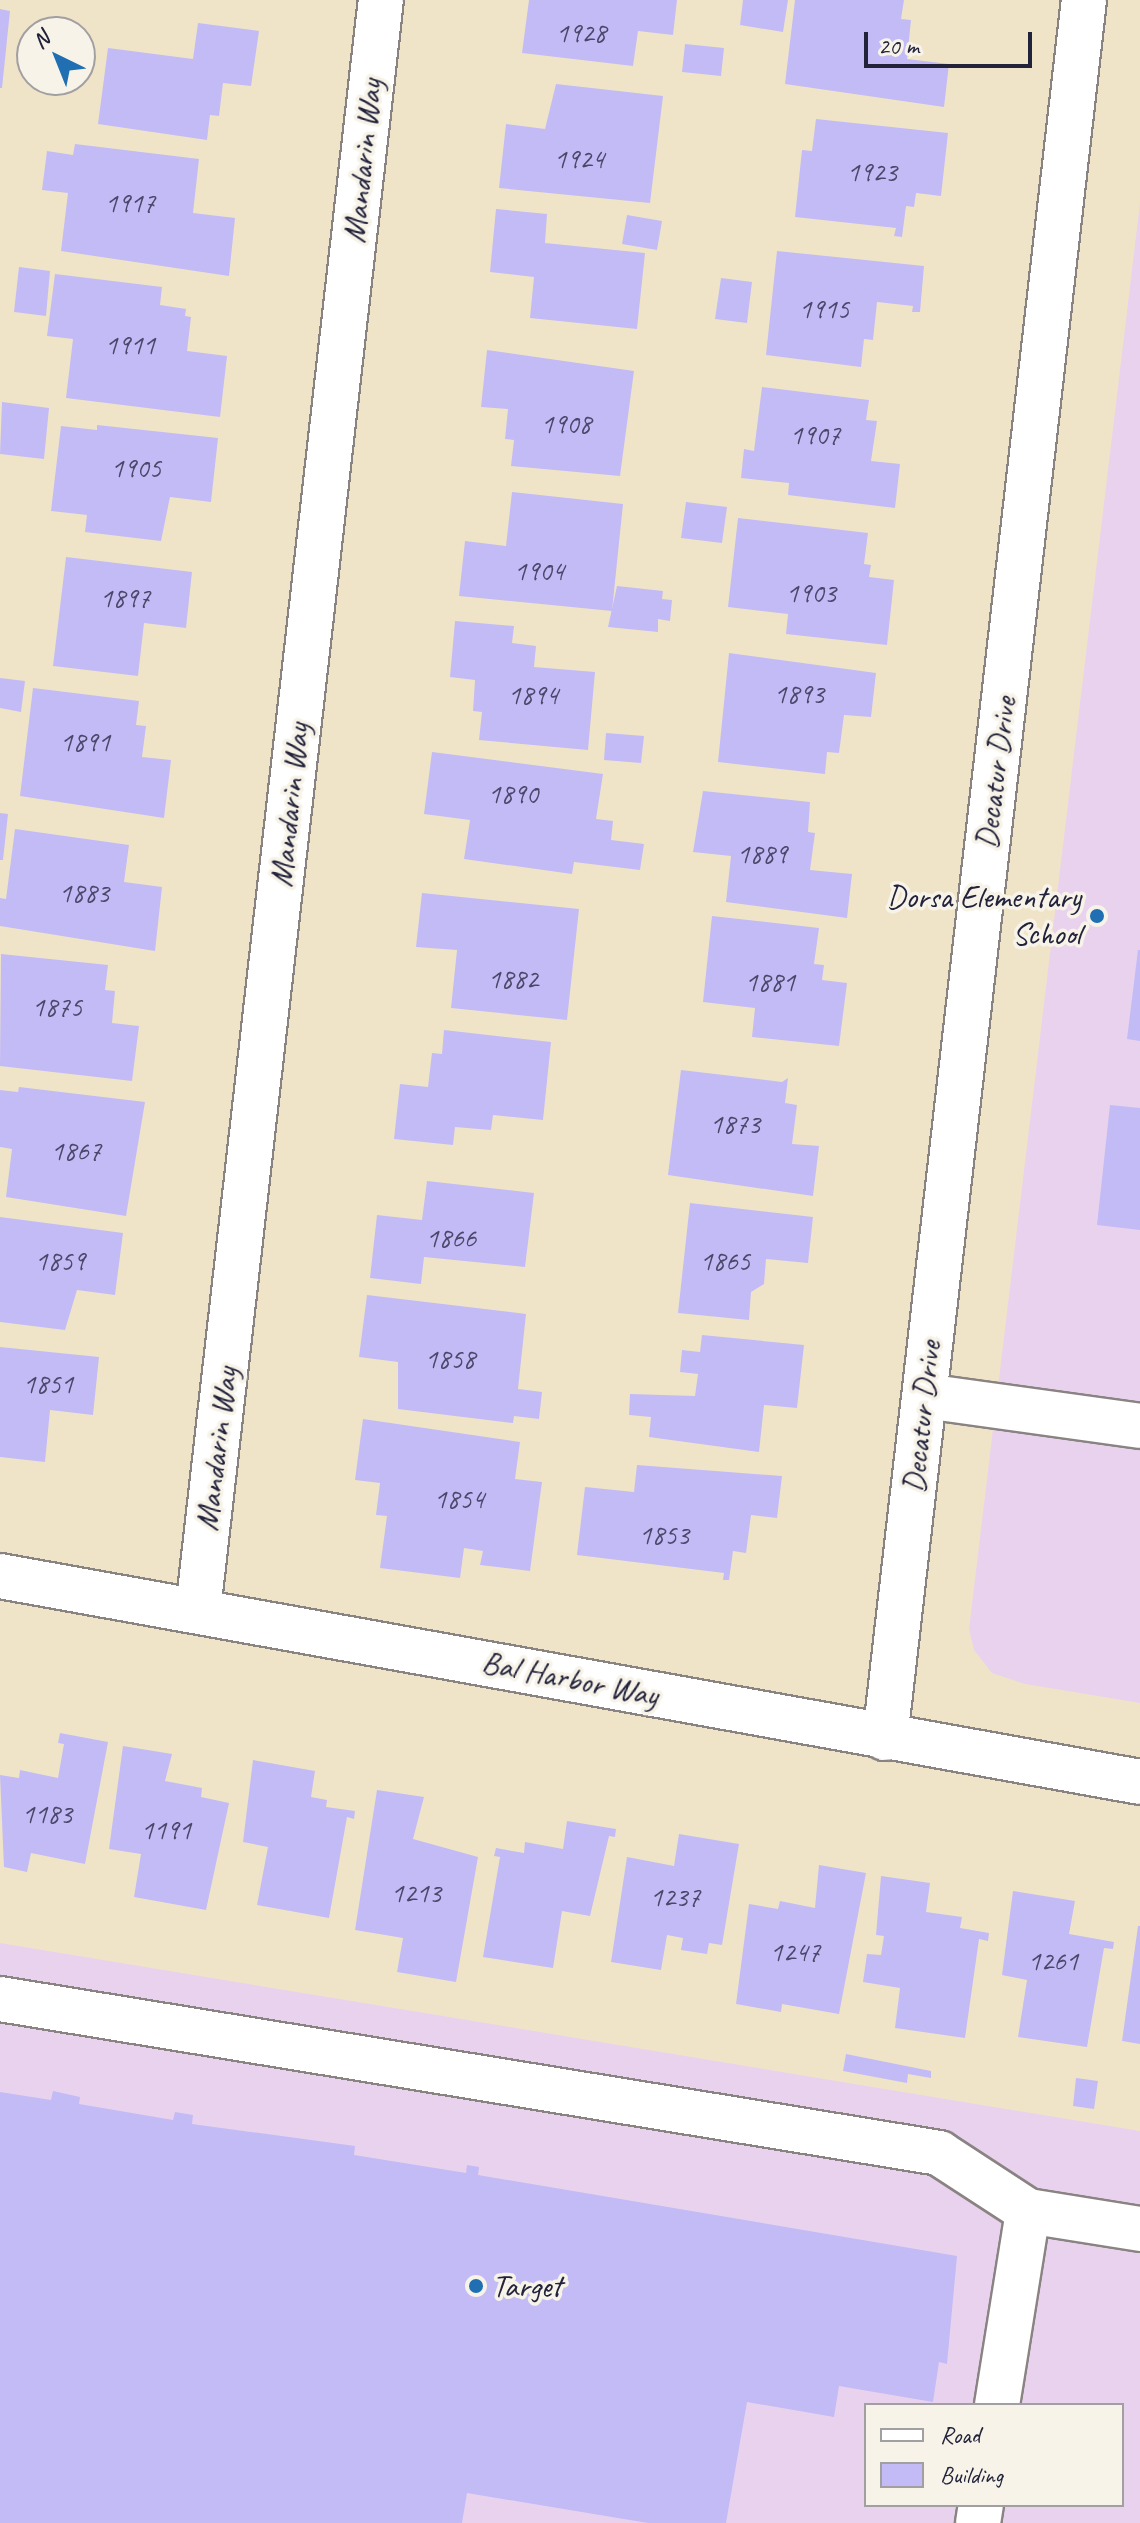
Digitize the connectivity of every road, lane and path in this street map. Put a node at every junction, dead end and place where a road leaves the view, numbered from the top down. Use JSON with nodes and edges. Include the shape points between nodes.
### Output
{"nodes":[{"id":1,"x":381,"y":0,"type":"edge"},
{"id":2,"x":1084,"y":0,"type":"edge"},
{"id":3,"x":925,"y":1396,"type":"junction"},
{"id":4,"x":1140,"y":1426,"type":"edge"},
{"id":5,"x":0,"y":1576,"type":"edge"},
{"id":6,"x":198,"y":1610,"type":"junction"},
{"id":7,"x":885,"y":1738,"type":"junction"},
{"id":8,"x":1140,"y":1782,"type":"edge"},
{"id":9,"x":0,"y":1999,"type":"edge"},
{"id":10,"x":1028,"y":2211,"type":"junction"},
{"id":11,"x":1140,"y":2229,"type":"edge"},
{"id":12,"x":997,"y":2403,"type":"edge"}],
"edges":[{"from":1,"to":6,"type":"street","name":"Mandarin Way"},
{"from":2,"to":3,"type":"street","name":"Decatur Drive"},
{"from":3,"to":4,"type":"street"},
{"from":3,"to":7,"type":"street","name":"Decatur Drive"},
{"from":5,"to":6,"type":"street","name":"Bal Harbor Way"},
{"from":6,"to":7,"type":"street","name":"Bal Harbor Way"},
{"from":7,"to":8,"type":"street","name":"Bal Harbor Way"},
{"from":9,"to":10,"type":"street","via":[[939,2153]]},
{"from":10,"to":11,"type":"street"},
{"from":10,"to":12,"type":"street"}]}
